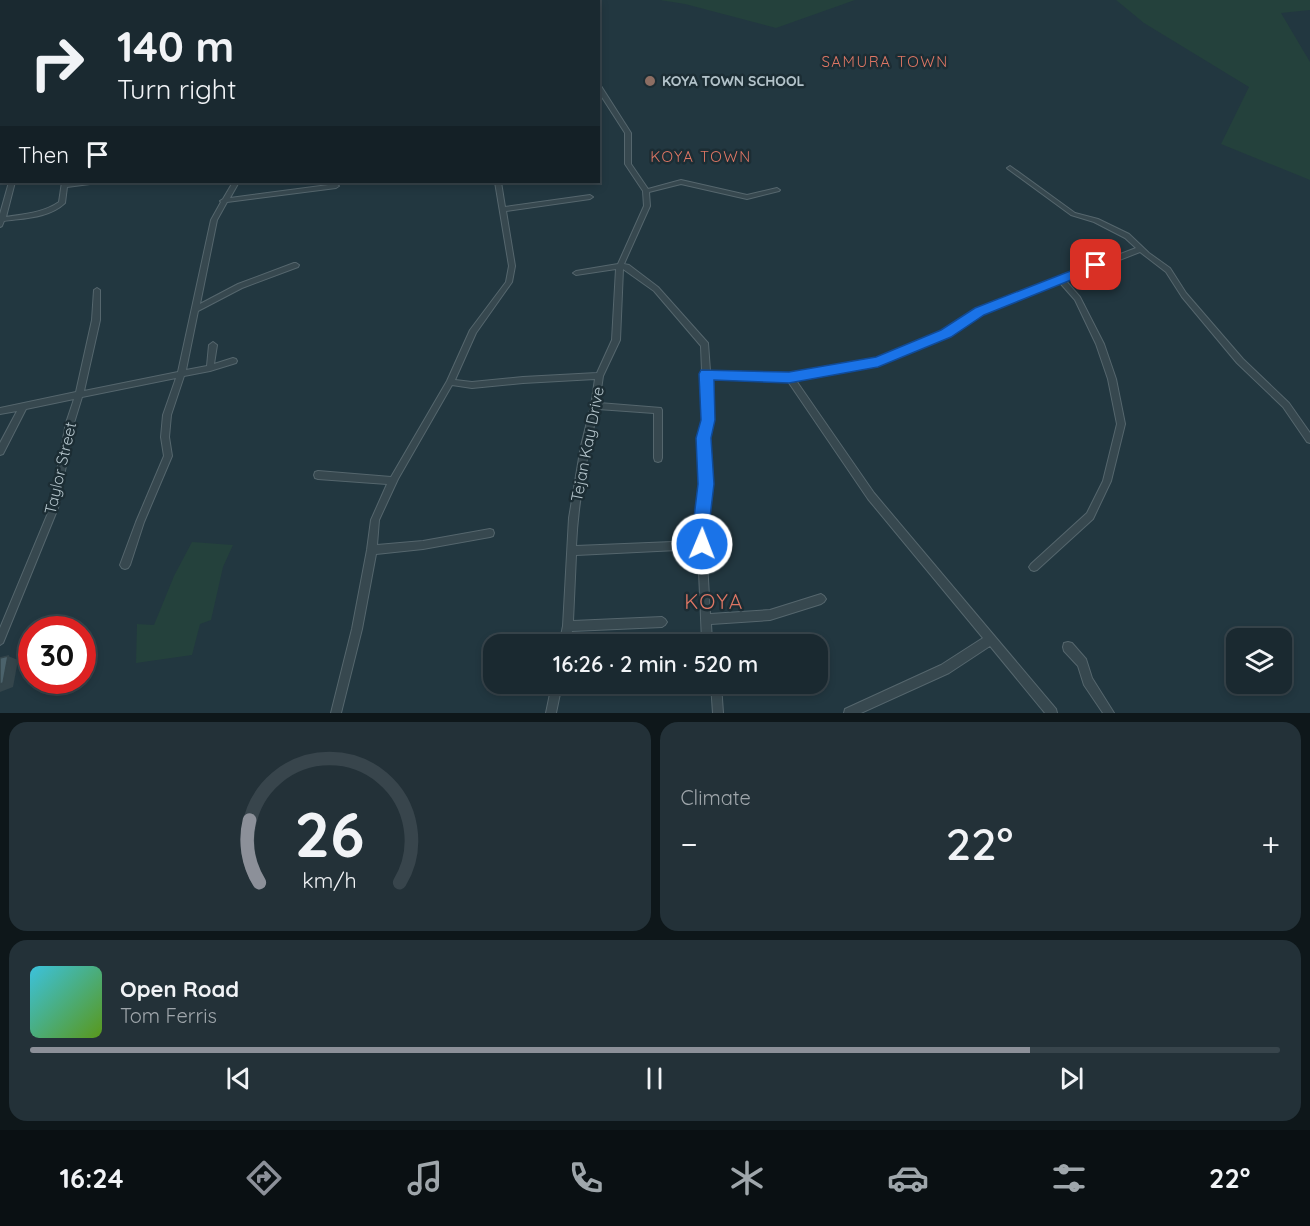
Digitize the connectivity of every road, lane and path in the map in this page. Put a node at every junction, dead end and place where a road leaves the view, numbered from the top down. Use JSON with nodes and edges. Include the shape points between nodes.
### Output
{"nodes":[{"id":1,"x":600,"y":89,"type":"edge"},
{"id":2,"x":1010,"y":168,"type":"dead end"},
{"id":3,"x":12,"y":183,"type":"edge"},
{"id":4,"x":65,"y":183,"type":"edge"},
{"id":5,"x":235,"y":183,"type":"edge"},
{"id":6,"x":498,"y":183,"type":"edge"},
{"id":7,"x":336,"y":186,"type":"dead end"},
{"id":8,"x":777,"y":190,"type":"dead end"},
{"id":9,"x":646,"y":191,"type":"junction"},
{"id":10,"x":590,"y":197,"type":"dead end"},
{"id":11,"x":0,"y":200,"type":"edge"},
{"id":12,"x":223,"y":201,"type":"junction"},
{"id":13,"x":7,"y":205,"type":"junction"},
{"id":14,"x":503,"y":209,"type":"junction"},
{"id":15,"x":1,"y":222,"type":"edge"},
{"id":16,"x":1141,"y":249,"type":"junction"},
{"id":17,"x":296,"y":265,"type":"dead end"},
{"id":18,"x":620,"y":266,"type":"junction"},
{"id":19,"x":576,"y":273,"type":"dead end"},
{"id":20,"x":1061,"y":280,"type":"junction"},
{"id":21,"x":97,"y":290,"type":"dead end"},
{"id":22,"x":194,"y":310,"type":"junction"},
{"id":23,"x":213,"y":345,"type":"dead end"},
{"id":24,"x":233,"y":361,"type":"dead end"},
{"id":25,"x":210,"y":368,"type":"junction"},
{"id":26,"x":181,"y":374,"type":"junction"},
{"id":27,"x":706,"y":374,"type":"junction"},
{"id":28,"x":599,"y":376,"type":"junction"},
{"id":29,"x":789,"y":377,"type":"junction"},
{"id":30,"x":450,"y":382,"type":"junction"},
{"id":31,"x":79,"y":396,"type":"junction"},
{"id":32,"x":595,"y":406,"type":"junction"},
{"id":33,"x":23,"y":407,"type":"junction"},
{"id":34,"x":0,"y":411,"type":"edge"},
{"id":35,"x":1310,"y":440,"type":"edge"},
{"id":36,"x":0,"y":451,"type":"edge"},
{"id":37,"x":658,"y":458,"type":"dead end"},
{"id":38,"x":318,"y":475,"type":"dead end"},
{"id":39,"x":394,"y":481,"type":"junction"},
{"id":40,"x":490,"y":533,"type":"dead end"},
{"id":41,"x":702,"y":544,"type":"junction"},
{"id":42,"x":372,"y":550,"type":"junction"},
{"id":43,"x":572,"y":551,"type":"junction"},
{"id":44,"x":125,"y":565,"type":"dead end"},
{"id":45,"x":1034,"y":567,"type":"dead end"},
{"id":46,"x":820,"y":599,"type":"dead end"},
{"id":47,"x":706,"y":619,"type":"junction"},
{"id":48,"x":662,"y":622,"type":"dead end"},
{"id":49,"x":568,"y":626,"type":"junction"},
{"id":50,"x":566,"y":634,"type":"edge"},
{"id":51,"x":707,"y":634,"type":"edge"},
{"id":52,"x":991,"y":639,"type":"junction"},
{"id":53,"x":0,"y":640,"type":"edge"},
{"id":54,"x":1068,"y":647,"type":"dead end"},
{"id":55,"x":555,"y":694,"type":"edge"},
{"id":56,"x":717,"y":694,"type":"edge"},
{"id":57,"x":336,"y":713,"type":"edge"},
{"id":58,"x":551,"y":713,"type":"edge"},
{"id":59,"x":718,"y":713,"type":"edge"},
{"id":60,"x":849,"y":713,"type":"edge"},
{"id":61,"x":1052,"y":713,"type":"edge"},
{"id":62,"x":1109,"y":713,"type":"edge"}],
"edges":[{"from":1,"to":9,"type":"street","via":[[628,133],[628,164]]},
{"from":2,"to":16,"type":"street","via":[[1073,214],[1096,220],[1127,236]]},
{"from":3,"to":13,"type":"street"},
{"from":4,"to":15,"type":"street","via":[[62,203],[56,207]]},
{"from":5,"to":12,"type":"street"},
{"from":6,"to":14,"type":"street"},
{"from":7,"to":12,"type":"street"},
{"from":8,"to":9,"type":"street","via":[[747,197],[681,182]]},
{"from":9,"to":18,"type":"street","name":"Tejan Kay Drive","via":[[647,206]]},
{"from":10,"to":14,"type":"street"},
{"from":11,"to":13,"type":"street"},
{"from":12,"to":22,"type":"street","via":[[214,220]]},
{"from":13,"to":15,"type":"street"},
{"from":14,"to":30,"type":"street","via":[[512,266],[508,282],[473,332]]},
{"from":16,"to":20,"type":"street"},
{"from":16,"to":35,"type":"street","via":[[1168,270],[1191,304],[1240,361],[1286,405]]},
{"from":17,"to":22,"type":"street","via":[[240,286]]},
{"from":18,"to":19,"type":"street"},
{"from":18,"to":27,"type":"street","via":[[656,289],[705,345]]},
{"from":18,"to":28,"type":"street","name":"Tejan Kay Drive","via":[[616,340]]},
{"from":20,"to":29,"type":"street","via":[[980,311],[946,333],[878,362]]},
{"from":20,"to":45,"type":"street","via":[[1078,299],[1101,344],[1121,424],[1107,481],[1090,516]]},
{"from":21,"to":31,"type":"street","name":"Taylor Street","via":[[96,320]]},
{"from":22,"to":26,"type":"street"},
{"from":23,"to":25,"type":"street"},
{"from":24,"to":25,"type":"street"},
{"from":25,"to":26,"type":"street"},
{"from":26,"to":31,"type":"street"},
{"from":26,"to":44,"type":"street","via":[[167,416],[168,456]]},
{"from":27,"to":29,"type":"street"},
{"from":27,"to":41,"type":"street","via":[[708,420],[704,438]]},
{"from":28,"to":30,"type":"street","via":[[472,386]]},
{"from":28,"to":32,"type":"street","name":"Tejan Kay Drive"},
{"from":29,"to":52,"type":"street","via":[[871,496]]},
{"from":30,"to":39,"type":"street"},
{"from":31,"to":33,"type":"street"},
{"from":31,"to":53,"type":"street","name":"Taylor Street","via":[[54,508]]},
{"from":32,"to":37,"type":"street","via":[[658,410]]},
{"from":32,"to":43,"type":"street","name":"Tejan Kay Drive","via":[[573,518]]},
{"from":33,"to":34,"type":"street"},
{"from":33,"to":36,"type":"street"},
{"from":38,"to":39,"type":"street"},
{"from":39,"to":42,"type":"street","via":[[375,519]]},
{"from":40,"to":42,"type":"street"},
{"from":41,"to":43,"type":"street"},
{"from":41,"to":47,"type":"street"},
{"from":42,"to":57,"type":"street"},
{"from":43,"to":49,"type":"street","name":"Tejan Kay Drive"},
{"from":46,"to":47,"type":"street","via":[[770,615]]},
{"from":47,"to":51,"type":"street"},
{"from":48,"to":49,"type":"street"},
{"from":49,"to":50,"type":"street","name":"Tejan Kay Drive"},
{"from":52,"to":60,"type":"street","via":[[945,669]]},
{"from":52,"to":61,"type":"street"},
{"from":54,"to":62,"type":"street","via":[[1082,663],[1088,681]]},
{"from":55,"to":58,"type":"street"},
{"from":56,"to":59,"type":"street"}]}
